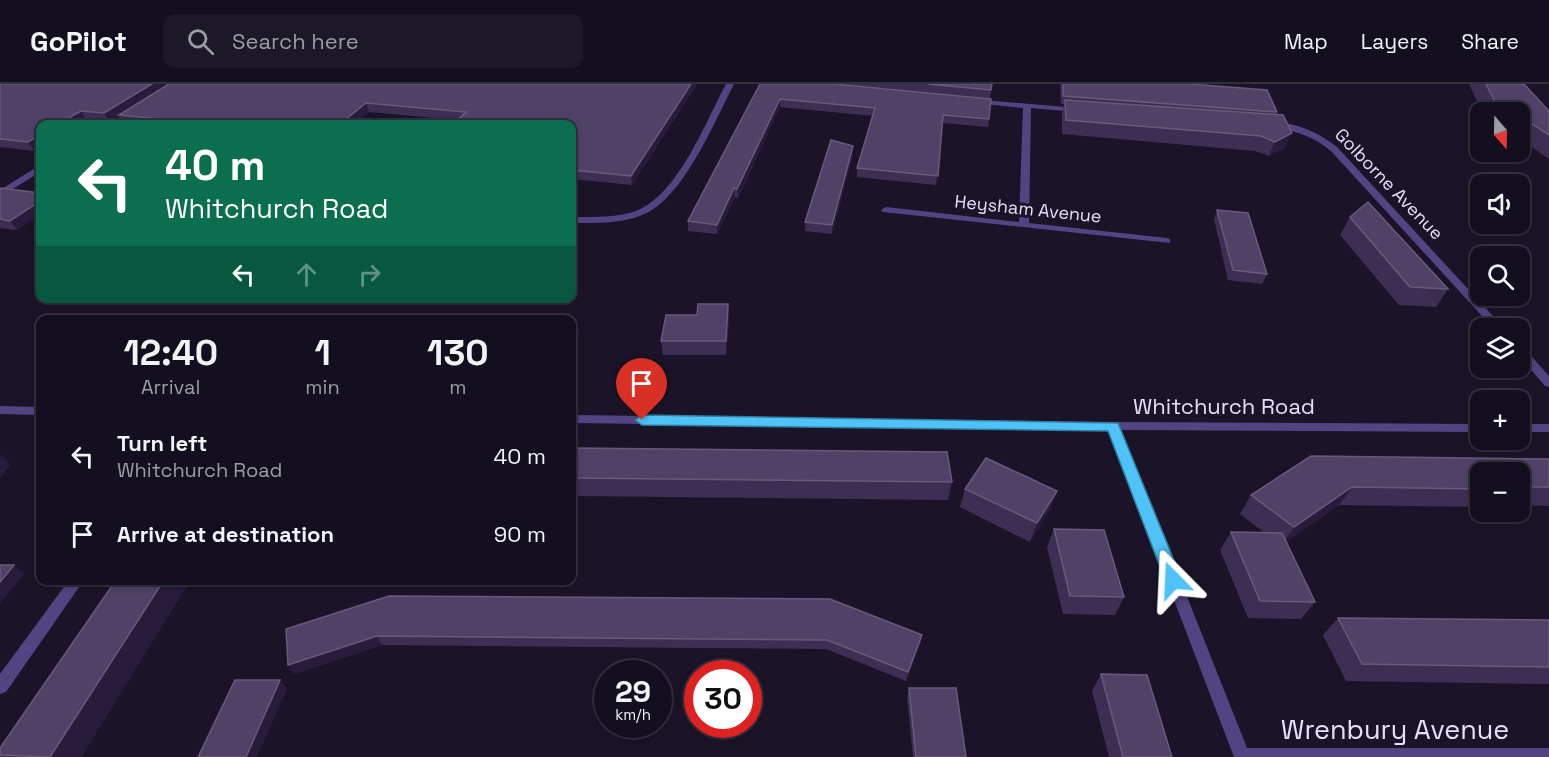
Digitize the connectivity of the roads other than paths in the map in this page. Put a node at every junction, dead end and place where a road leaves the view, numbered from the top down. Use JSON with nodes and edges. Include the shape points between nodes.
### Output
{"nodes":[{"id":1,"x":730,"y":84,"type":"edge"},
{"id":2,"x":959,"y":100,"type":"edge"},
{"id":3,"x":1027,"y":106,"type":"junction"},
{"id":4,"x":142,"y":107,"type":"edge"},
{"id":5,"x":1085,"y":110,"type":"edge"},
{"id":6,"x":121,"y":120,"type":"edge"},
{"id":7,"x":1258,"y":124,"type":"edge"},
{"id":8,"x":36,"y":172,"type":"edge"},
{"id":9,"x":0,"y":194,"type":"edge"},
{"id":10,"x":886,"y":210,"type":"dead end"},
{"id":11,"x":576,"y":220,"type":"edge"},
{"id":12,"x":1024,"y":225,"type":"junction"},
{"id":13,"x":1167,"y":241,"type":"dead end"},
{"id":14,"x":1490,"y":318,"type":"edge"},
{"id":15,"x":1530,"y":362,"type":"edge"},
{"id":16,"x":1549,"y":383,"type":"edge"},
{"id":17,"x":0,"y":410,"type":"edge"},
{"id":18,"x":36,"y":411,"type":"edge"},
{"id":19,"x":576,"y":419,"type":"edge"},
{"id":20,"x":1113,"y":426,"type":"junction"},
{"id":21,"x":1470,"y":428,"type":"edge"},
{"id":22,"x":1530,"y":428,"type":"edge"},
{"id":23,"x":1549,"y":428,"type":"edge"},
{"id":24,"x":72,"y":585,"type":"edge"},
{"id":25,"x":0,"y":687,"type":"edge"},
{"id":26,"x":1549,"y":756,"type":"edge"},
{"id":27,"x":1242,"y":757,"type":"edge"}],
"edges":[{"from":1,"to":11,"type":"street","via":[[669,194],[648,209],[624,217]]},
{"from":2,"to":3,"type":"street"},
{"from":3,"to":5,"type":"street"},
{"from":3,"to":12,"type":"street"},
{"from":4,"to":6,"type":"street"},
{"from":7,"to":14,"type":"street","name":"Golborne Avenue","via":[[1293,126],[1323,139]]},
{"from":8,"to":9,"type":"street"},
{"from":10,"to":12,"type":"street","name":"Heysham Avenue"},
{"from":12,"to":13,"type":"street","name":"Heysham Avenue"},
{"from":15,"to":16,"type":"street"},
{"from":17,"to":18,"type":"street"},
{"from":19,"to":20,"type":"street","name":"Whitchurch Road"},
{"from":20,"to":21,"type":"street","name":"Whitchurch Road"},
{"from":20,"to":27,"type":"street"},
{"from":22,"to":23,"type":"street"},
{"from":24,"to":25,"type":"street"},
{"from":26,"to":27,"type":"street","name":"Wrenbury Avenue"}]}
